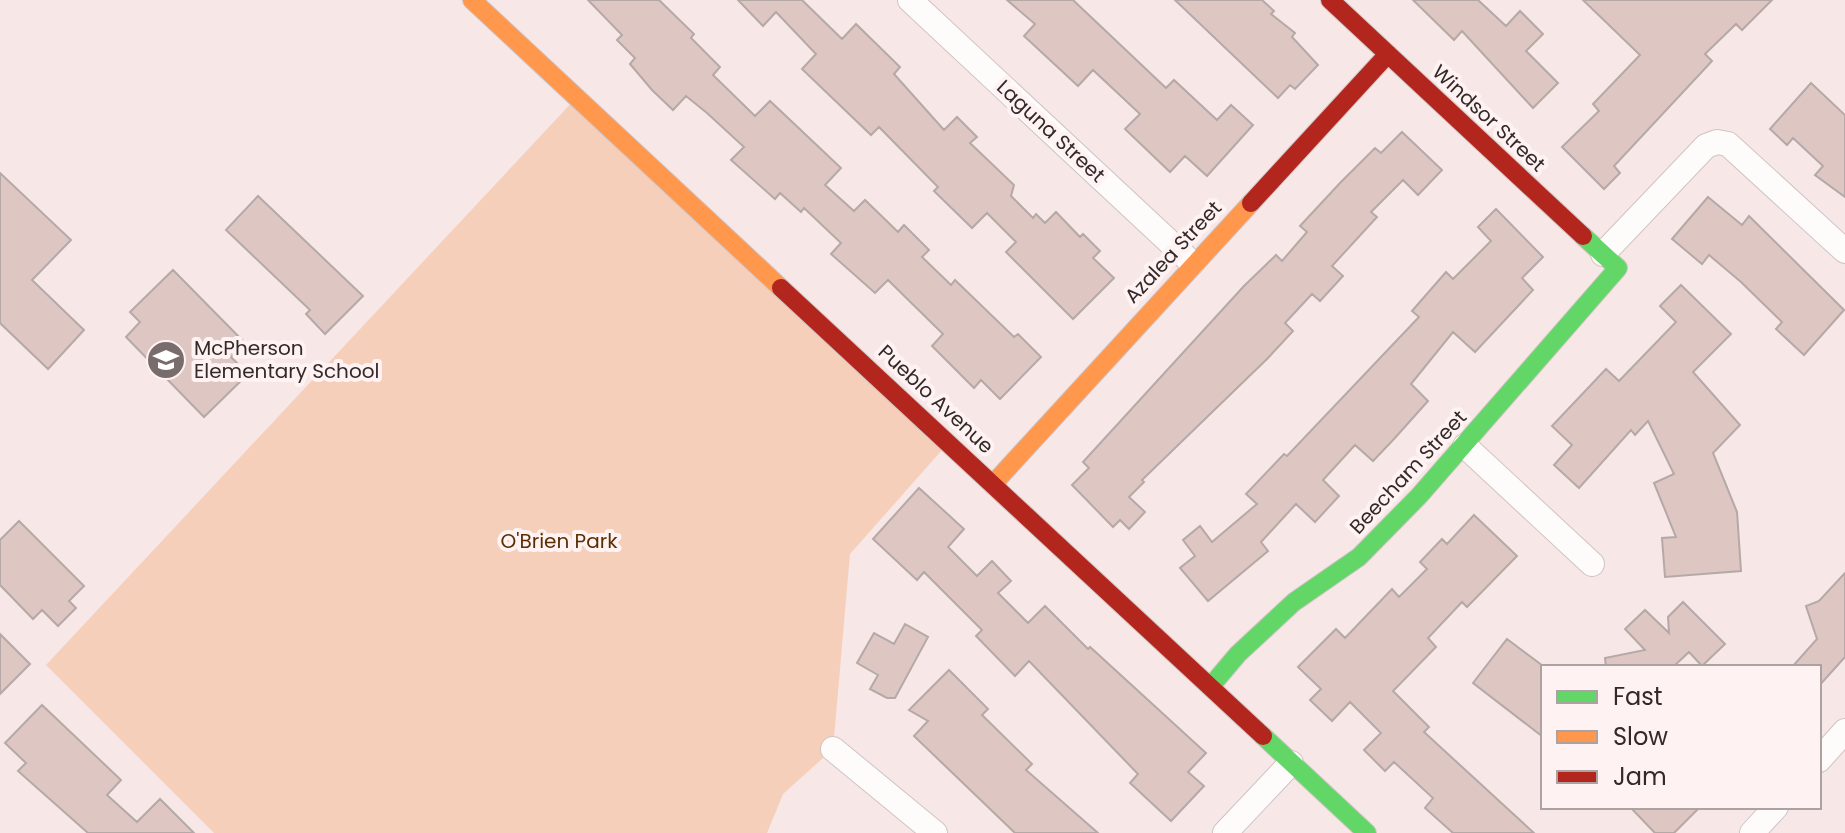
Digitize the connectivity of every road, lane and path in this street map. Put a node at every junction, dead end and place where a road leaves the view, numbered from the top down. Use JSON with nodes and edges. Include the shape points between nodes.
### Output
{"nodes":[{"id":1,"x":472,"y":0,"type":"edge"},
{"id":2,"x":910,"y":0,"type":"edge"},
{"id":3,"x":1330,"y":0,"type":"edge"},
{"id":4,"x":1388,"y":54,"type":"junction"},
{"id":5,"x":1845,"y":251,"type":"edge"},
{"id":6,"x":1611,"y":261,"type":"junction"},
{"id":7,"x":1192,"y":263,"type":"junction"},
{"id":8,"x":1465,"y":446,"type":"junction"},
{"id":9,"x":994,"y":483,"type":"junction"},
{"id":10,"x":1592,"y":564,"type":"dead end"},
{"id":11,"x":1211,"y":686,"type":"junction"},
{"id":12,"x":1845,"y":731,"type":"edge"},
{"id":13,"x":833,"y":749,"type":"dead end"},
{"id":14,"x":1821,"y":758,"type":"edge"},
{"id":15,"x":1291,"y":763,"type":"junction"},
{"id":16,"x":1774,"y":809,"type":"edge"},
{"id":17,"x":935,"y":833,"type":"edge"},
{"id":18,"x":1225,"y":833,"type":"edge"},
{"id":19,"x":1367,"y":833,"type":"edge"},
{"id":20,"x":1752,"y":833,"type":"edge"}],
"edges":[{"from":1,"to":9,"type":"street","name":"Pueblo Avenue"},
{"from":2,"to":7,"type":"street","name":"Laguna Street"},
{"from":3,"to":4,"type":"street","name":"Windsor Street"},
{"from":4,"to":6,"type":"street","name":"Windsor Street"},
{"from":4,"to":7,"type":"street","name":"Azalea Street"},
{"from":5,"to":6,"type":"street","via":[[1728,144],[1717,142],[1706,146]]},
{"from":6,"to":8,"type":"street","name":"Beecham Street"},
{"from":7,"to":9,"type":"street","name":"Azalea Street"},
{"from":8,"to":10,"type":"street"},
{"from":8,"to":11,"type":"street","name":"Beecham Street","via":[[1359,557],[1294,602]]},
{"from":9,"to":11,"type":"street","name":"Pueblo Avenue"},
{"from":11,"to":15,"type":"street","name":"Pueblo Avenue"},
{"from":12,"to":14,"type":"street"},
{"from":13,"to":17,"type":"street"},
{"from":15,"to":18,"type":"street"},
{"from":15,"to":19,"type":"street","name":"Pueblo Avenue"},
{"from":16,"to":20,"type":"street"}]}
